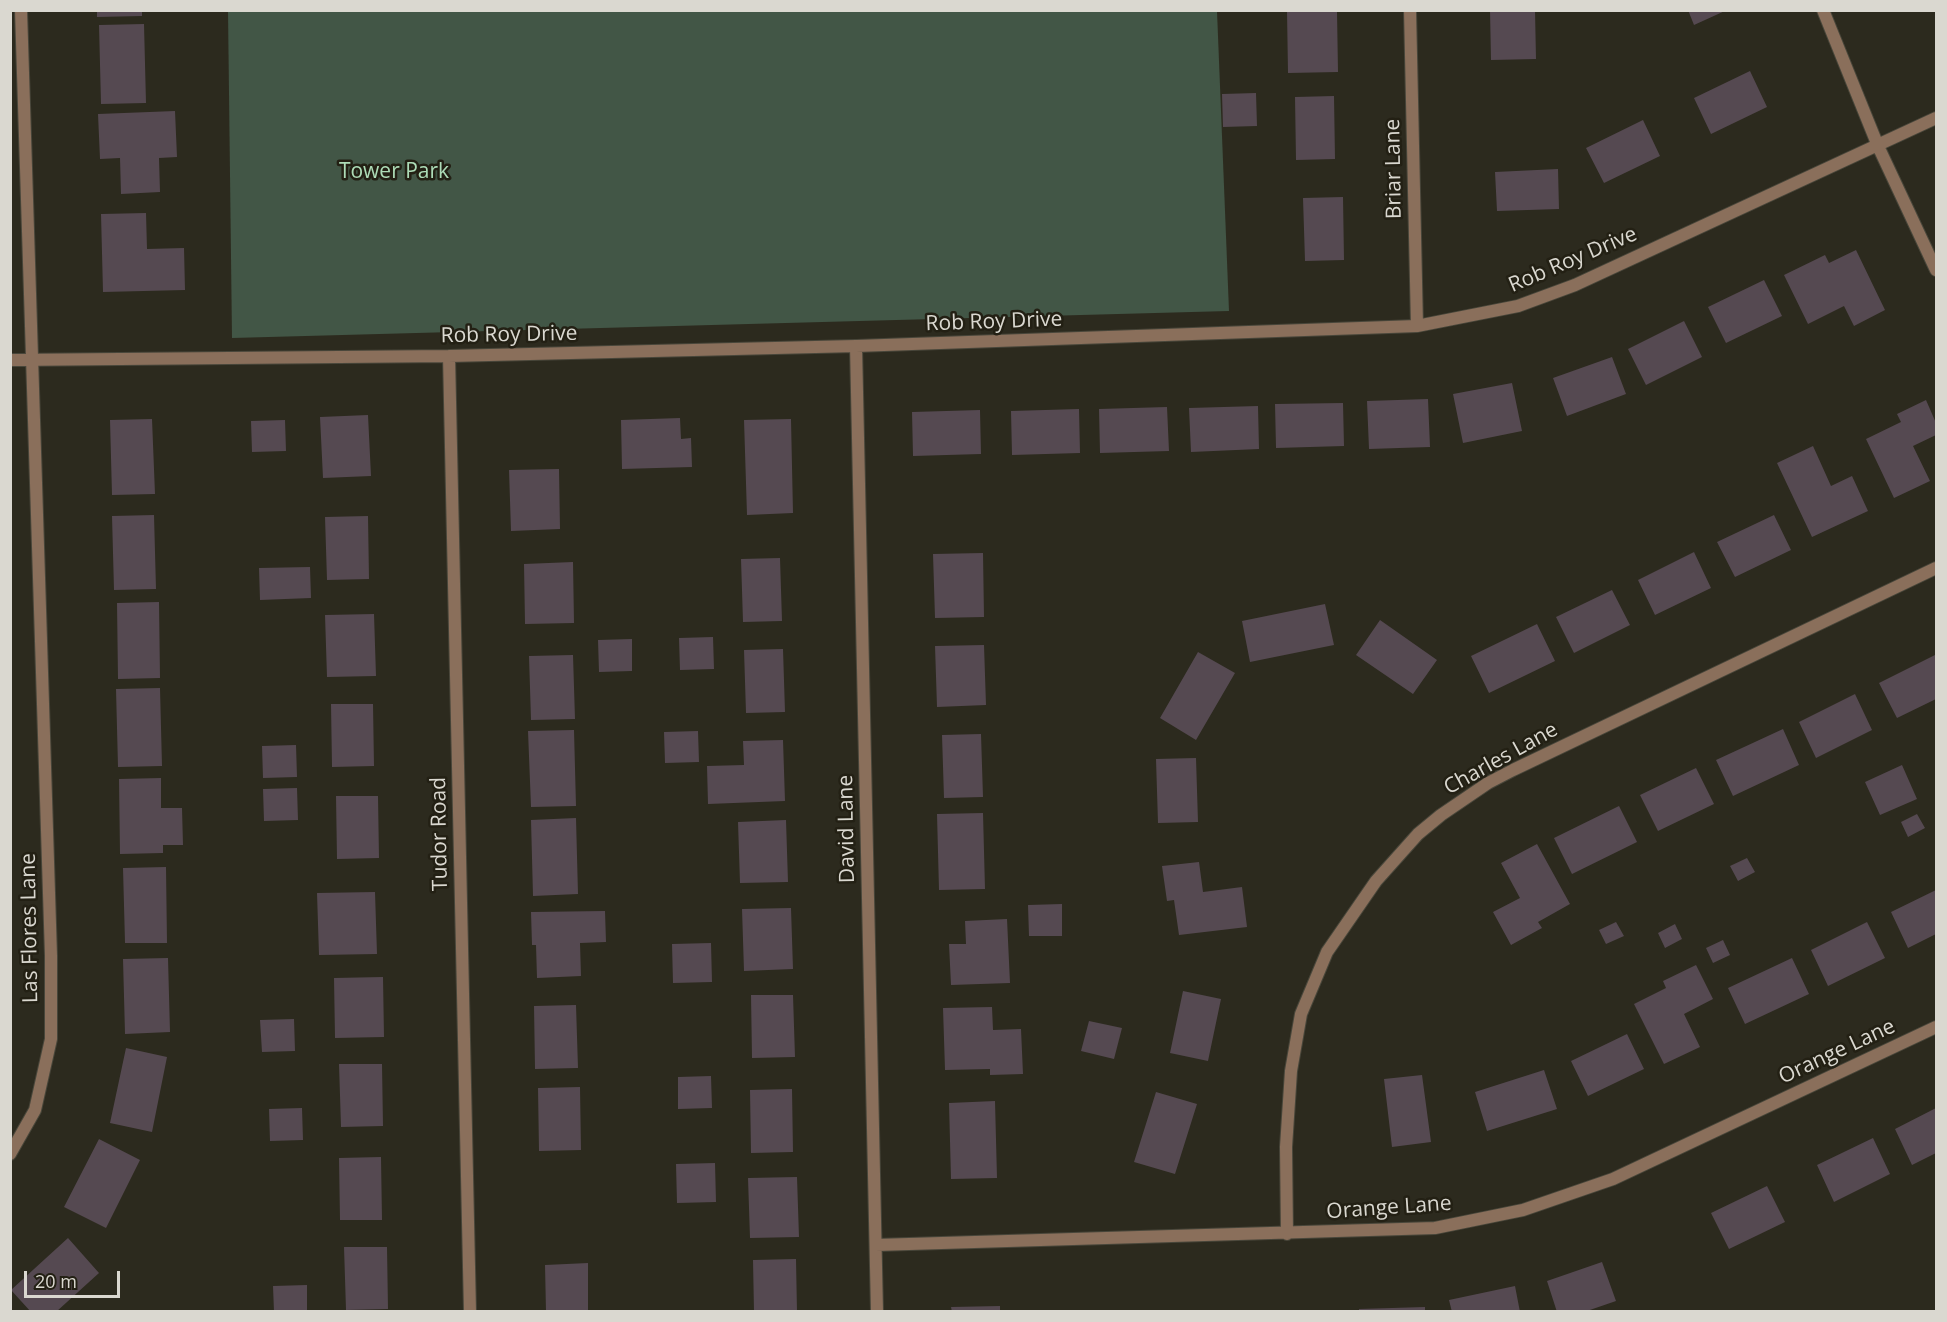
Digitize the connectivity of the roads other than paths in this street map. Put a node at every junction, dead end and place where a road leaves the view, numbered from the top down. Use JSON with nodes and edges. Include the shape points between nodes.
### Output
{"nodes":[{"id":1,"x":21,"y":10,"type":"edge"},
{"id":2,"x":1410,"y":10,"type":"edge"},
{"id":3,"x":1823,"y":10,"type":"edge"},
{"id":4,"x":1936,"y":118,"type":"edge"},
{"id":5,"x":1878,"y":146,"type":"junction"},
{"id":6,"x":1936,"y":270,"type":"edge"},
{"id":7,"x":1417,"y":326,"type":"junction"},
{"id":8,"x":856,"y":346,"type":"junction"},
{"id":9,"x":449,"y":356,"type":"junction"},
{"id":10,"x":10,"y":360,"type":"edge"},
{"id":11,"x":33,"y":360,"type":"junction"},
{"id":12,"x":1936,"y":568,"type":"edge"},
{"id":13,"x":1936,"y":1027,"type":"edge"},
{"id":14,"x":10,"y":1154,"type":"edge"},
{"id":15,"x":1287,"y":1234,"type":"junction"},
{"id":16,"x":876,"y":1245,"type":"junction"},
{"id":17,"x":470,"y":1311,"type":"edge"},
{"id":18,"x":877,"y":1311,"type":"edge"}],
"edges":[{"from":1,"to":11,"type":"street","name":"Las Flores Lane"},
{"from":2,"to":7,"type":"street","name":"Briar Lane"},
{"from":3,"to":5,"type":"street"},
{"from":4,"to":5,"type":"street","name":"Rob Roy Drive"},
{"from":5,"to":6,"type":"street"},
{"from":5,"to":7,"type":"street","name":"Rob Roy Drive","via":[[1575,285],[1518,306]]},
{"from":7,"to":8,"type":"street","name":"Rob Roy Drive"},
{"from":8,"to":9,"type":"street","name":"Rob Roy Drive"},
{"from":8,"to":16,"type":"street","name":"David Lane"},
{"from":9,"to":11,"type":"street","name":"Rob Roy Drive"},
{"from":9,"to":17,"type":"street","name":"Tudor Road"},
{"from":10,"to":11,"type":"street","name":"Rob Roy Drive"},
{"from":11,"to":14,"type":"street","name":"Las Flores Lane","via":[[51,1039],[35,1110]]},
{"from":12,"to":15,"type":"street","name":"Charles Lane","via":[[1513,770],[1450,808],[1418,834],[1376,881],[1327,952],[1301,1014],[1291,1071],[1286,1147]]},
{"from":13,"to":15,"type":"street","name":"Orange Lane","via":[[1613,1179],[1523,1210],[1436,1228]]},
{"from":15,"to":16,"type":"street","name":"Orange Lane"},
{"from":16,"to":18,"type":"street","name":"David Lane"}]}
